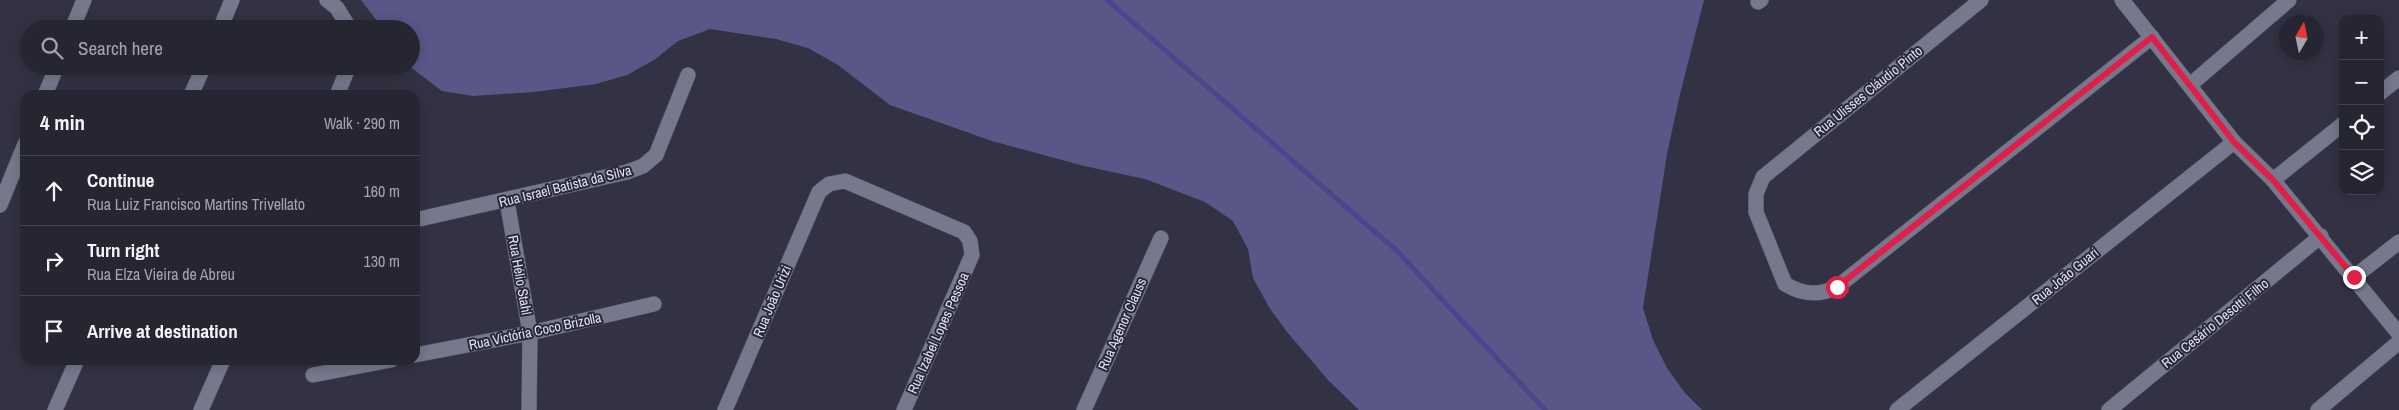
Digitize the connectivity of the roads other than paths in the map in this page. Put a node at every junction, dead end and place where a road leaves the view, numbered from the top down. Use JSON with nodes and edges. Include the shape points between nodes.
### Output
{"nodes":[{"id":1,"x":84,"y":0,"type":"edge"},
{"id":2,"x":232,"y":0,"type":"edge"},
{"id":3,"x":327,"y":0,"type":"edge"},
{"id":4,"x":1981,"y":0,"type":"edge"},
{"id":5,"x":2122,"y":0,"type":"edge"},
{"id":6,"x":2289,"y":0,"type":"edge"},
{"id":7,"x":76,"y":20,"type":"edge"},
{"id":8,"x":224,"y":20,"type":"edge"},
{"id":9,"x":345,"y":20,"type":"edge"},
{"id":10,"x":2152,"y":37,"type":"junction"},
{"id":11,"x":53,"y":75,"type":"edge"},
{"id":12,"x":200,"y":75,"type":"edge"},
{"id":13,"x":345,"y":75,"type":"edge"},
{"id":14,"x":688,"y":75,"type":"dead end"},
{"id":15,"x":2399,"y":78,"type":"edge"},
{"id":16,"x":2190,"y":85,"type":"junction"},
{"id":17,"x":47,"y":90,"type":"edge"},
{"id":18,"x":193,"y":90,"type":"edge"},
{"id":19,"x":339,"y":90,"type":"edge"},
{"id":20,"x":2384,"y":91,"type":"edge"},
{"id":21,"x":2339,"y":127,"type":"edge"},
{"id":22,"x":2234,"y":142,"type":"junction"},
{"id":23,"x":20,"y":156,"type":"edge"},
{"id":24,"x":2273,"y":180,"type":"junction"},
{"id":25,"x":819,"y":192,"type":"joint"},
{"id":26,"x":507,"y":201,"type":"junction"},
{"id":27,"x":0,"y":205,"type":"edge"},
{"id":28,"x":420,"y":219,"type":"edge"},
{"id":29,"x":2321,"y":236,"type":"junction"},
{"id":30,"x":1161,"y":238,"type":"dead end"},
{"id":31,"x":2399,"y":242,"type":"edge"},
{"id":32,"x":2354,"y":277,"type":"junction"},
{"id":33,"x":654,"y":304,"type":"dead end"},
{"id":34,"x":530,"y":333,"type":"junction"},
{"id":35,"x":2399,"y":334,"type":"edge"},
{"id":36,"x":2399,"y":342,"type":"edge"},
{"id":37,"x":420,"y":354,"type":"edge"},
{"id":38,"x":75,"y":365,"type":"edge"},
{"id":39,"x":221,"y":365,"type":"edge"},
{"id":40,"x":365,"y":365,"type":"edge"},
{"id":41,"x":313,"y":375,"type":"dead end"},
{"id":42,"x":55,"y":410,"type":"edge"},
{"id":43,"x":202,"y":410,"type":"edge"},
{"id":44,"x":529,"y":410,"type":"edge"},
{"id":45,"x":725,"y":410,"type":"edge"},
{"id":46,"x":904,"y":410,"type":"edge"},
{"id":47,"x":1084,"y":410,"type":"edge"},
{"id":48,"x":1897,"y":410,"type":"edge"},
{"id":49,"x":2109,"y":410,"type":"edge"},
{"id":50,"x":2318,"y":410,"type":"edge"}],
"edges":[{"from":1,"to":7,"type":"street"},
{"from":2,"to":8,"type":"street"},
{"from":3,"to":9,"type":"street","via":[[338,8]]},
{"from":4,"to":10,"type":"street","name":"Rua Ulisses Cláudio Pinto","via":[[1769,170],[1756,194],[1756,212],[1785,284],[1811,294],[1837,287]]},
{"from":5,"to":10,"type":"street"},
{"from":6,"to":16,"type":"street"},
{"from":10,"to":16,"type":"street"},
{"from":11,"to":17,"type":"street"},
{"from":12,"to":18,"type":"street"},
{"from":13,"to":19,"type":"street"},
{"from":14,"to":26,"type":"street","name":"Rua Israel Batista da Silva","via":[[656,155],[643,166]]},
{"from":15,"to":20,"type":"street"},
{"from":16,"to":22,"type":"street"},
{"from":21,"to":24,"type":"street"},
{"from":22,"to":24,"type":"street"},
{"from":22,"to":48,"type":"street","name":"Rua João Guari"},
{"from":23,"to":27,"type":"street"},
{"from":24,"to":29,"type":"street"},
{"from":25,"to":45,"type":"street","name":"Rua João Urizi"},
{"from":25,"to":46,"type":"street","name":"Rua Izabel Lopes Pessoa","via":[[829,184],[845,181],[964,232],[970,241],[972,255]]},
{"from":26,"to":28,"type":"street","name":"Rua Israel Batista da Silva"},
{"from":26,"to":34,"type":"street","name":"Rua Hélio Stahl"},
{"from":29,"to":32,"type":"street"},
{"from":29,"to":49,"type":"street","name":"Rua Cesário Desotti Filho"},
{"from":30,"to":47,"type":"street","name":"Rua Agenor Clauss"},
{"from":31,"to":32,"type":"street"},
{"from":32,"to":35,"type":"street"},
{"from":33,"to":34,"type":"street","name":"Rua Victória Coco Brizolla"},
{"from":34,"to":37,"type":"street","name":"Rua Victória Coco Brizolla"},
{"from":34,"to":44,"type":"street","name":"Rua Hélio Stahl"},
{"from":36,"to":50,"type":"street"},
{"from":38,"to":42,"type":"street"},
{"from":39,"to":43,"type":"street"},
{"from":40,"to":41,"type":"street"}]}
